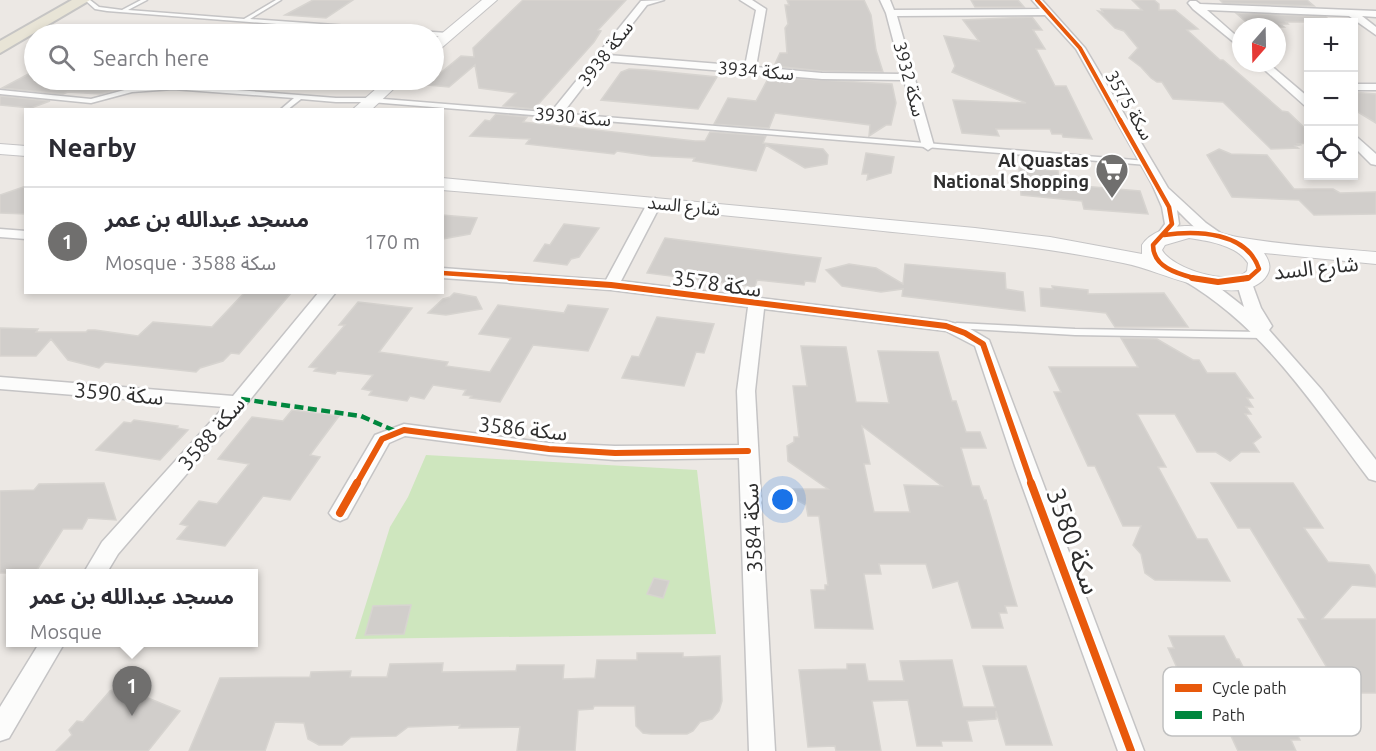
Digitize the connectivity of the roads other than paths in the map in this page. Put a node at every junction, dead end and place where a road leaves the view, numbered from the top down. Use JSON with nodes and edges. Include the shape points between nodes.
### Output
{"nodes":[{"id":1,"x":62,"y":0,"type":"edge"},
{"id":2,"x":85,"y":0,"type":"edge"},
{"id":3,"x":145,"y":0,"type":"edge"},
{"id":4,"x":279,"y":0,"type":"edge"},
{"id":5,"x":490,"y":0,"type":"edge"},
{"id":6,"x":659,"y":0,"type":"edge"},
{"id":7,"x":745,"y":0,"type":"edge"},
{"id":8,"x":885,"y":0,"type":"edge"},
{"id":9,"x":1037,"y":0,"type":"edge"},
{"id":10,"x":1193,"y":3,"type":"edge"},
{"id":11,"x":122,"y":11,"type":"junction"},
{"id":12,"x":891,"y":12,"type":"junction"},
{"id":13,"x":1047,"y":12,"type":"junction"},
{"id":14,"x":1351,"y":13,"type":"junction"},
{"id":15,"x":1376,"y":14,"type":"edge"},
{"id":16,"x":245,"y":20,"type":"junction"},
{"id":17,"x":42,"y":24,"type":"edge"},
{"id":18,"x":299,"y":24,"type":"edge"},
{"id":19,"x":1376,"y":32,"type":"edge"},
{"id":20,"x":0,"y":34,"type":"edge"},
{"id":21,"x":24,"y":34,"type":"edge"},
{"id":22,"x":444,"y":35,"type":"edge"},
{"id":23,"x":447,"y":35,"type":"junction"},
{"id":24,"x":1232,"y":37,"type":"edge"},
{"id":25,"x":444,"y":38,"type":"edge"},
{"id":26,"x":0,"y":48,"type":"edge"},
{"id":27,"x":602,"y":58,"type":"junction"},
{"id":28,"x":750,"y":70,"type":"junction"},
{"id":29,"x":1272,"y":72,"type":"edge"},
{"id":30,"x":910,"y":77,"type":"junction"},
{"id":31,"x":1289,"y":87,"type":"junction"},
{"id":32,"x":1304,"y":87,"type":"edge"},
{"id":33,"x":1358,"y":87,"type":"edge"},
{"id":34,"x":1376,"y":87,"type":"edge"},
{"id":35,"x":132,"y":90,"type":"edge"},
{"id":36,"x":211,"y":90,"type":"edge"},
{"id":37,"x":383,"y":90,"type":"edge"},
{"id":38,"x":0,"y":92,"type":"edge"},
{"id":39,"x":300,"y":97,"type":"junction"},
{"id":40,"x":1304,"y":100,"type":"edge"},
{"id":41,"x":365,"y":105,"type":"edge"},
{"id":42,"x":286,"y":108,"type":"edge"},
{"id":43,"x":422,"y":108,"type":"edge"},
{"id":44,"x":444,"y":109,"type":"edge"},
{"id":45,"x":555,"y":115,"type":"junction"},
{"id":46,"x":1358,"y":145,"type":"edge"},
{"id":47,"x":928,"y":146,"type":"junction"},
{"id":48,"x":1376,"y":160,"type":"edge"},
{"id":49,"x":1147,"y":163,"type":"junction"},
{"id":50,"x":446,"y":184,"type":"edge"},
{"id":51,"x":1159,"y":184,"type":"junction"},
{"id":52,"x":655,"y":202,"type":"junction"},
{"id":53,"x":924,"y":229,"type":"junction"},
{"id":54,"x":0,"y":233,"type":"edge"},
{"id":55,"x":24,"y":235,"type":"edge"},
{"id":56,"x":1159,"y":238,"type":"junction"},
{"id":57,"x":1227,"y":240,"type":"junction"},
{"id":58,"x":1376,"y":260,"type":"edge"},
{"id":59,"x":1162,"y":264,"type":"junction"},
{"id":60,"x":444,"y":273,"type":"edge"},
{"id":61,"x":1184,"y":275,"type":"junction"},
{"id":62,"x":1250,"y":278,"type":"junction"},
{"id":63,"x":611,"y":285,"type":"junction"},
{"id":64,"x":326,"y":294,"type":"edge"},
{"id":65,"x":756,"y":304,"type":"junction"},
{"id":66,"x":946,"y":326,"type":"junction"},
{"id":67,"x":1263,"y":335,"type":"junction"},
{"id":68,"x":983,"y":344,"type":"joint"},
{"id":69,"x":1283,"y":356,"type":"junction"},
{"id":70,"x":0,"y":384,"type":"edge"},
{"id":71,"x":238,"y":402,"type":"junction"},
{"id":72,"x":748,"y":451,"type":"junction"},
{"id":73,"x":1376,"y":474,"type":"edge"},
{"id":74,"x":340,"y":513,"type":"dead end"},
{"id":75,"x":97,"y":569,"type":"edge"},
{"id":76,"x":50,"y":647,"type":"edge"},
{"id":77,"x":0,"y":730,"type":"edge"},
{"id":78,"x":762,"y":751,"type":"edge"},
{"id":79,"x":1131,"y":751,"type":"edge"}],
"edges":[{"from":1,"to":20,"type":"main road"},
{"from":2,"to":11,"type":"lane","via":[[97,8]]},
{"from":2,"to":17,"type":"main road"},
{"from":3,"to":11,"type":"lane"},
{"from":4,"to":16,"type":"lane"},
{"from":5,"to":23,"type":"street"},
{"from":6,"to":27,"type":"street","name":"سكة 3938","via":[[644,3]]},
{"from":7,"to":28,"type":"street","via":[[761,9]]},
{"from":8,"to":12,"type":"street","name":"سكة 3932"},
{"from":9,"to":13,"type":"street","name":"سكة 3575"},
{"from":10,"to":14,"type":"street"},
{"from":10,"to":24,"type":"street"},
{"from":11,"to":16,"type":"lane"},
{"from":12,"to":13,"type":"street","name":"سكة 3932"},
{"from":12,"to":30,"type":"street","name":"سكة 3932"},
{"from":13,"to":49,"type":"street","name":"سكة 3575","via":[[1080,48]]},
{"from":14,"to":15,"type":"street"},
{"from":14,"to":19,"type":"street"},
{"from":16,"to":18,"type":"lane"},
{"from":21,"to":26,"type":"main road"},
{"from":22,"to":23,"type":"lane"},
{"from":23,"to":25,"type":"street"},
{"from":27,"to":28,"type":"street","name":"سكة 3934"},
{"from":27,"to":45,"type":"street","name":"سكة 3938"},
{"from":28,"to":30,"type":"street","name":"سكة 3934"},
{"from":29,"to":31,"type":"street"},
{"from":30,"to":47,"type":"street","name":"سكة 3932"},
{"from":31,"to":32,"type":"street"},
{"from":31,"to":40,"type":"street"},
{"from":33,"to":34,"type":"street"},
{"from":35,"to":38,"type":"lane","name":"سكة 3930","via":[[91,100]]},
{"from":36,"to":39,"type":"lane","name":"سكة 3930"},
{"from":37,"to":41,"type":"street"},
{"from":39,"to":41,"type":"lane","name":"سكة 3930"},
{"from":39,"to":42,"type":"lane"},
{"from":41,"to":43,"type":"lane","name":"سكة 3930"},
{"from":44,"to":45,"type":"lane","name":"سكة 3930"},
{"from":45,"to":47,"type":"lane","name":"سكة 3930"},
{"from":46,"to":48,"type":"street"},
{"from":47,"to":49,"type":"lane","name":"سكة 3930"},
{"from":49,"to":51,"type":"street","name":"سكة 3575"},
{"from":50,"to":52,"type":"street","name":"شارع السد"},
{"from":51,"to":56,"type":"street","name":"سكة 3575","via":[[1170,207],[1172,224]]},
{"from":51,"to":57,"type":"street","name":"سكة 3575","via":[[1200,226]]},
{"from":52,"to":53,"type":"street","name":"شارع السد"},
{"from":52,"to":63,"type":"street"},
{"from":53,"to":56,"type":"street","name":"شارع السد"},
{"from":53,"to":59,"type":"street","name":"شارع السد","via":[[1078,247]]},
{"from":54,"to":55,"type":"street"},
{"from":56,"to":57,"type":"street","name":"شارع السد","via":[[1189,232]]},
{"from":56,"to":59,"type":"street","via":[[1152,248]]},
{"from":57,"to":58,"type":"street","name":"شارع السد"},
{"from":57,"to":62,"type":"street","via":[[1254,255],[1259,269]]},
{"from":58,"to":62,"type":"street","name":"شارع السد","via":[[1275,268]]},
{"from":59,"to":61,"type":"street","name":"شارع السد"},
{"from":60,"to":63,"type":"street","name":"سكة 3578"},
{"from":61,"to":62,"type":"street","name":"شارع السد","via":[[1216,282]]},
{"from":61,"to":67,"type":"street","via":[[1227,300]]},
{"from":62,"to":69,"type":"street","via":[[1253,308]]},
{"from":63,"to":65,"type":"street","name":"سكة 3578"},
{"from":64,"to":71,"type":"street","name":"سكة 3588"},
{"from":65,"to":66,"type":"street","name":"سكة 3578"},
{"from":65,"to":72,"type":"street","name":"سكة 3584","via":[[746,391]]},
{"from":66,"to":67,"type":"lane"},
{"from":66,"to":68,"type":"street","name":"سكة 3578"},
{"from":67,"to":69,"type":"street"},
{"from":68,"to":79,"type":"street","name":"سكة 3580"},
{"from":69,"to":73,"type":"street"},
{"from":70,"to":71,"type":"street","name":"سكة 3590"},
{"from":71,"to":75,"type":"street","name":"سكة 3588","via":[[110,548]]},
{"from":72,"to":74,"type":"street","name":"سكة 3586","via":[[637,453],[549,449],[395,431],[382,440]]},
{"from":72,"to":78,"type":"street","name":"سكة 3584"},
{"from":76,"to":77,"type":"street"}]}
